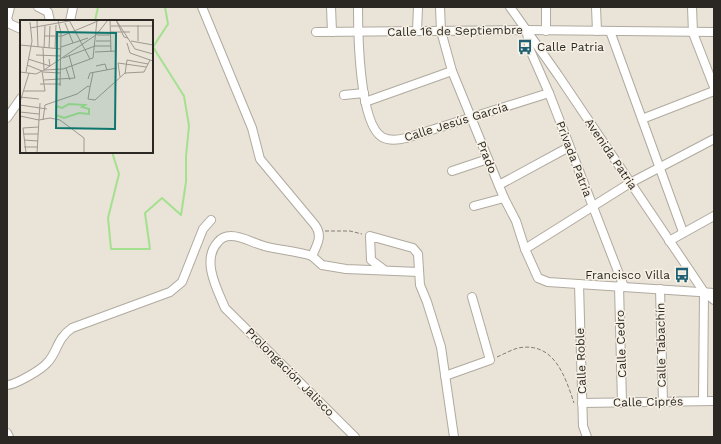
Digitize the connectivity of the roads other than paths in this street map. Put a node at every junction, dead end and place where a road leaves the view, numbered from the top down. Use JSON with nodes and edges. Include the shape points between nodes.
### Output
{"nodes":[{"id":1,"x":10,"y":7,"type":"edge"},
{"id":2,"x":38,"y":7,"type":"edge"},
{"id":3,"x":72,"y":7,"type":"edge"},
{"id":4,"x":202,"y":7,"type":"edge"},
{"id":5,"x":331,"y":7,"type":"edge"},
{"id":6,"x":358,"y":7,"type":"edge"},
{"id":7,"x":418,"y":7,"type":"edge"},
{"id":8,"x":440,"y":7,"type":"edge"},
{"id":9,"x":510,"y":7,"type":"edge"},
{"id":10,"x":546,"y":7,"type":"edge"},
{"id":11,"x":596,"y":7,"type":"edge"},
{"id":12,"x":692,"y":7,"type":"edge"},
{"id":13,"x":50,"y":20,"type":"edge"},
{"id":14,"x":70,"y":20,"type":"edge"},
{"id":15,"x":20,"y":29,"type":"edge"},
{"id":16,"x":527,"y":30,"type":"junction"},
{"id":17,"x":417,"y":31,"type":"junction"},
{"id":18,"x":441,"y":31,"type":"junction"},
{"id":19,"x":546,"y":31,"type":"junction"},
{"id":20,"x":597,"y":31,"type":"junction"},
{"id":21,"x":610,"y":31,"type":"junction"},
{"id":22,"x":316,"y":32,"type":"dead end"},
{"id":23,"x":332,"y":32,"type":"junction"},
{"id":24,"x":358,"y":32,"type":"junction"},
{"id":25,"x":714,"y":32,"type":"edge"},
{"id":26,"x":693,"y":33,"type":"junction"},
{"id":27,"x":452,"y":71,"type":"junction"},
{"id":28,"x":714,"y":87,"type":"edge"},
{"id":29,"x":714,"y":91,"type":"edge"},
{"id":30,"x":549,"y":93,"type":"junction"},
{"id":31,"x":344,"y":95,"type":"dead end"},
{"id":32,"x":364,"y":98,"type":"junction"},
{"id":33,"x":20,"y":99,"type":"edge"},
{"id":34,"x":7,"y":118,"type":"edge"},
{"id":35,"x":471,"y":118,"type":"junction"},
{"id":36,"x":642,"y":119,"type":"junction"},
{"id":37,"x":714,"y":138,"type":"edge"},
{"id":38,"x":569,"y":147,"type":"junction"},
{"id":39,"x":488,"y":159,"type":"junction"},
{"id":40,"x":660,"y":168,"type":"junction"},
{"id":41,"x":452,"y":171,"type":"dead end"},
{"id":42,"x":630,"y":183,"type":"junction"},
{"id":43,"x":499,"y":184,"type":"junction"},
{"id":44,"x":504,"y":198,"type":"junction"},
{"id":45,"x":474,"y":206,"type":"dead end"},
{"id":46,"x":592,"y":206,"type":"junction"},
{"id":47,"x":714,"y":216,"type":"edge"},
{"id":48,"x":212,"y":220,"type":"dead end"},
{"id":49,"x":683,"y":232,"type":"junction"},
{"id":50,"x":669,"y":240,"type":"junction"},
{"id":51,"x":525,"y":249,"type":"junction"},
{"id":52,"x":312,"y":256,"type":"junction"},
{"id":53,"x":383,"y":270,"type":"junction"},
{"id":54,"x":418,"y":272,"type":"junction"},
{"id":55,"x":579,"y":284,"type":"junction"},
{"id":56,"x":621,"y":286,"type":"junction"},
{"id":57,"x":660,"y":289,"type":"junction"},
{"id":58,"x":704,"y":292,"type":"junction"},
{"id":59,"x":714,"y":293,"type":"edge"},
{"id":60,"x":472,"y":297,"type":"dead end"},
{"id":61,"x":714,"y":300,"type":"edge"},
{"id":62,"x":445,"y":376,"type":"junction"},
{"id":63,"x":7,"y":385,"type":"edge"},
{"id":64,"x":703,"y":401,"type":"junction"},
{"id":65,"x":714,"y":401,"type":"edge"},
{"id":66,"x":622,"y":402,"type":"junction"},
{"id":67,"x":663,"y":402,"type":"junction"},
{"id":68,"x":579,"y":405,"type":"junction"},
{"id":69,"x":7,"y":433,"type":"edge"},
{"id":70,"x":9,"y":437,"type":"edge"},
{"id":71,"x":354,"y":437,"type":"edge"},
{"id":72,"x":454,"y":437,"type":"edge"},
{"id":73,"x":587,"y":437,"type":"edge"}],
"edges":[{"from":1,"to":15,"type":"street","via":[[7,19],[10,24]]},
{"from":2,"to":13,"type":"street","via":[[48,12]]},
{"from":3,"to":14,"type":"street"},
{"from":4,"to":52,"type":"street","via":[[252,128],[260,159],[319,230],[318,244]]},
{"from":5,"to":23,"type":"street"},
{"from":6,"to":24,"type":"street"},
{"from":7,"to":17,"type":"street"},
{"from":8,"to":18,"type":"street","name":"Prado"},
{"from":9,"to":16,"type":"street","name":"Avenida Patria"},
{"from":10,"to":19,"type":"street"},
{"from":11,"to":20,"type":"street"},
{"from":12,"to":26,"type":"street"},
{"from":16,"to":18,"type":"street","name":"Calle 16 de Septiembre"},
{"from":16,"to":19,"type":"street","name":"Calle 16 de Septiembre"},
{"from":16,"to":30,"type":"street","name":"Privada Patria","via":[[530,50]]},
{"from":16,"to":42,"type":"street","name":"Avenida Patria"},
{"from":17,"to":18,"type":"street","name":"Calle 16 de Septiembre"},
{"from":17,"to":24,"type":"street","name":"Calle 16 de Septiembre"},
{"from":18,"to":27,"type":"street","name":"Prado"},
{"from":19,"to":20,"type":"street","name":"Calle 16 de Septiembre"},
{"from":20,"to":21,"type":"street","name":"Calle 16 de Septiembre"},
{"from":21,"to":26,"type":"street","name":"Calle 16 de Septiembre"},
{"from":21,"to":36,"type":"street"},
{"from":22,"to":23,"type":"street","name":"Calle 16 de Septiembre"},
{"from":23,"to":24,"type":"street","name":"Calle 16 de Septiembre"},
{"from":24,"to":32,"type":"street"},
{"from":25,"to":26,"type":"street","name":"Calle 16 de Septiembre"},
{"from":26,"to":28,"type":"street"},
{"from":27,"to":32,"type":"street"},
{"from":27,"to":35,"type":"street","name":"Prado"},
{"from":29,"to":36,"type":"street"},
{"from":30,"to":35,"type":"street","name":"Calle Jesús García"},
{"from":30,"to":38,"type":"street","name":"Privada Patria"},
{"from":31,"to":32,"type":"street"},
{"from":32,"to":35,"type":"street","name":"Calle Jesús García","via":[[375,130],[390,140]]},
{"from":33,"to":34,"type":"street"},
{"from":35,"to":39,"type":"street","name":"Prado"},
{"from":36,"to":40,"type":"street"},
{"from":37,"to":40,"type":"street"},
{"from":38,"to":43,"type":"street"},
{"from":38,"to":46,"type":"street","name":"Privada Patria"},
{"from":39,"to":41,"type":"street"},
{"from":39,"to":43,"type":"street","name":"Prado"},
{"from":40,"to":42,"type":"street"},
{"from":40,"to":49,"type":"street"},
{"from":42,"to":46,"type":"street"},
{"from":42,"to":50,"type":"street","name":"Avenida Patria"},
{"from":43,"to":44,"type":"street","name":"Prado"},
{"from":44,"to":45,"type":"street"},
{"from":44,"to":51,"type":"street","name":"Prado","via":[[516,221]]},
{"from":46,"to":51,"type":"street"},
{"from":46,"to":56,"type":"street","name":"Privada Patria"},
{"from":47,"to":49,"type":"street"},
{"from":48,"to":63,"type":"street","via":[[203,229],[182,282],[170,292],[72,328],[63,334],[48,363],[17,383]]},
{"from":49,"to":50,"type":"street"},
{"from":50,"to":58,"type":"street","name":"Avenida Patria"},
{"from":51,"to":55,"type":"street","name":"Prado","via":[[535,274],[541,280]]},
{"from":52,"to":53,"type":"street","via":[[322,264],[346,269]]},
{"from":52,"to":71,"type":"street","name":"Prolongación Jalisco","via":[[230,236],[222,238],[211,252],[209,260],[225,308]]},
{"from":53,"to":54,"type":"street"},
{"from":53,"to":54,"type":"street","via":[[371,260],[370,236],[413,248],[418,254]]},
{"from":54,"to":62,"type":"street","via":[[422,294],[442,347]]},
{"from":55,"to":56,"type":"street"},
{"from":55,"to":68,"type":"street","name":"Calle Roble"},
{"from":56,"to":57,"type":"street"},
{"from":56,"to":66,"type":"street","name":"Calle Cedro"},
{"from":57,"to":58,"type":"street"},
{"from":57,"to":67,"type":"street","name":"Calle Tabachín"},
{"from":58,"to":59,"type":"street"},
{"from":58,"to":61,"type":"street","name":"Avenida Patria"},
{"from":58,"to":64,"type":"street"},
{"from":60,"to":62,"type":"street","via":[[490,360]]},
{"from":62,"to":72,"type":"street"},
{"from":64,"to":65,"type":"street","name":"Calle Ciprés"},
{"from":64,"to":67,"type":"street","name":"Calle Ciprés"},
{"from":66,"to":67,"type":"street","name":"Calle Ciprés"},
{"from":66,"to":68,"type":"street","name":"Calle Ciprés"},
{"from":68,"to":73,"type":"street","name":"Calle Roble"},
{"from":69,"to":70,"type":"street"}]}
